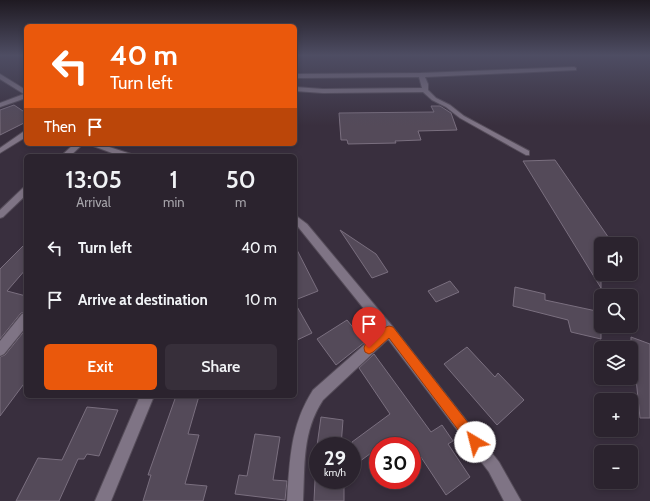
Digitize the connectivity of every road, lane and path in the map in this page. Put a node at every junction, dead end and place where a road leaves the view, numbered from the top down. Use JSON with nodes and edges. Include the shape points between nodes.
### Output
{"nodes":[{"id":1,"x":5,"y":79,"type":"edge"},
{"id":2,"x":423,"y":79,"type":"edge"},
{"id":3,"x":297,"y":89,"type":"edge"},
{"id":4,"x":425,"y":90,"type":"junction"},
{"id":5,"x":24,"y":93,"type":"edge"},
{"id":6,"x":24,"y":95,"type":"edge"},
{"id":7,"x":0,"y":105,"type":"edge"},
{"id":8,"x":24,"y":135,"type":"edge"},
{"id":9,"x":77,"y":146,"type":"edge"},
{"id":10,"x":98,"y":146,"type":"edge"},
{"id":11,"x":122,"y":146,"type":"edge"},
{"id":12,"x":0,"y":150,"type":"edge"},
{"id":13,"x":120,"y":153,"type":"joint"},
{"id":14,"x":526,"y":153,"type":"dead end"},
{"id":15,"x":67,"y":154,"type":"edge"},
{"id":16,"x":24,"y":192,"type":"edge"},
{"id":17,"x":0,"y":215,"type":"edge"},
{"id":18,"x":297,"y":220,"type":"edge"},
{"id":19,"x":24,"y":320,"type":"edge"},
{"id":20,"x":389,"y":331,"type":"junction"},
{"id":21,"x":0,"y":350,"type":"edge"},
{"id":22,"x":146,"y":398,"type":"edge"},
{"id":23,"x":103,"y":501,"type":"edge"},
{"id":24,"x":295,"y":501,"type":"edge"},
{"id":25,"x":513,"y":501,"type":"edge"}],
"edges":[{"from":1,"to":5,"type":"street"},
{"from":2,"to":4,"type":"street"},
{"from":3,"to":4,"type":"street"},
{"from":4,"to":14,"type":"street","via":[[434,99],[468,121]]},
{"from":6,"to":7,"type":"street"},
{"from":8,"to":12,"type":"street"},
{"from":9,"to":15,"type":"street"},
{"from":10,"to":13,"type":"street"},
{"from":11,"to":13,"type":"street"},
{"from":16,"to":17,"type":"street"},
{"from":18,"to":20,"type":"street"},
{"from":19,"to":21,"type":"street"},
{"from":20,"to":24,"type":"street","via":[[318,394],[309,406],[302,422],[299,442]]},
{"from":20,"to":25,"type":"street","via":[[494,467]]},
{"from":22,"to":23,"type":"street"}]}
